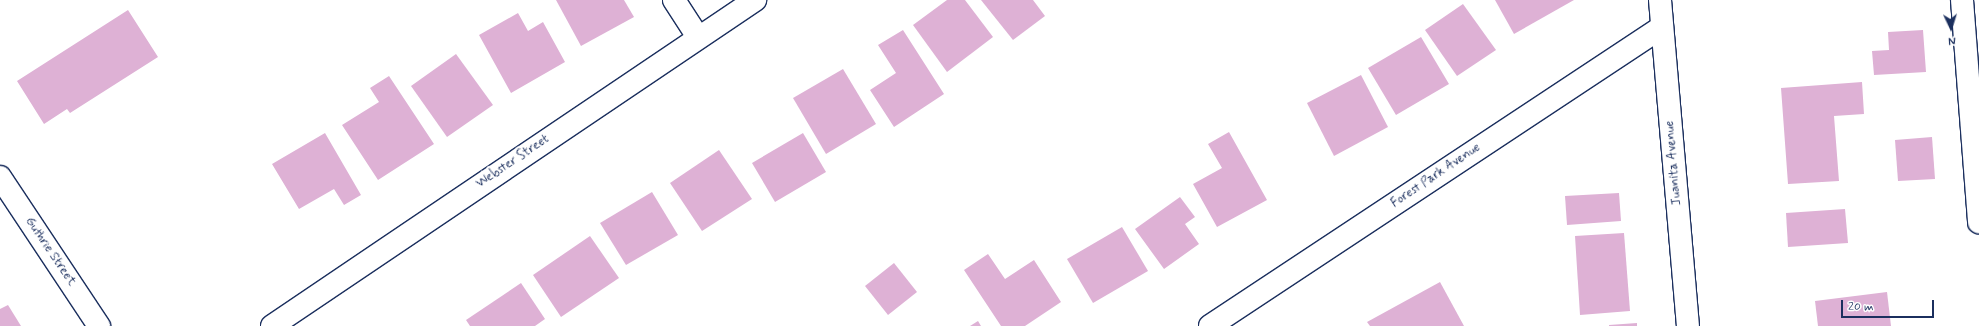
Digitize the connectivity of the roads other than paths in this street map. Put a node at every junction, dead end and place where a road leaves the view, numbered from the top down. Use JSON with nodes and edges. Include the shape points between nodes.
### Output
{"nodes":[{"id":1,"x":674,"y":0,"type":"edge"},
{"id":2,"x":755,"y":0,"type":"edge"},
{"id":3,"x":1660,"y":0,"type":"edge"},
{"id":4,"x":1962,"y":0,"type":"edge"},
{"id":5,"x":1662,"y":27,"type":"junction"},
{"id":6,"x":698,"y":37,"type":"junction"},
{"id":7,"x":0,"y":177,"type":"edge"},
{"id":8,"x":1979,"y":222,"type":"edge"},
{"id":9,"x":99,"y":326,"type":"edge"},
{"id":10,"x":272,"y":326,"type":"edge"},
{"id":11,"x":1210,"y":326,"type":"edge"},
{"id":12,"x":1688,"y":326,"type":"edge"}],
"edges":[{"from":1,"to":6,"type":"street"},
{"from":2,"to":6,"type":"street","name":"Webster Street"},
{"from":3,"to":5,"type":"street","name":"Juanita Avenue"},
{"from":4,"to":8,"type":"street"},
{"from":5,"to":11,"type":"street","name":"Forest Park Avenue"},
{"from":5,"to":12,"type":"street","name":"Juanita Avenue"},
{"from":6,"to":10,"type":"street","name":"Webster Street"},
{"from":7,"to":9,"type":"street","name":"Guthrie Street"}]}
